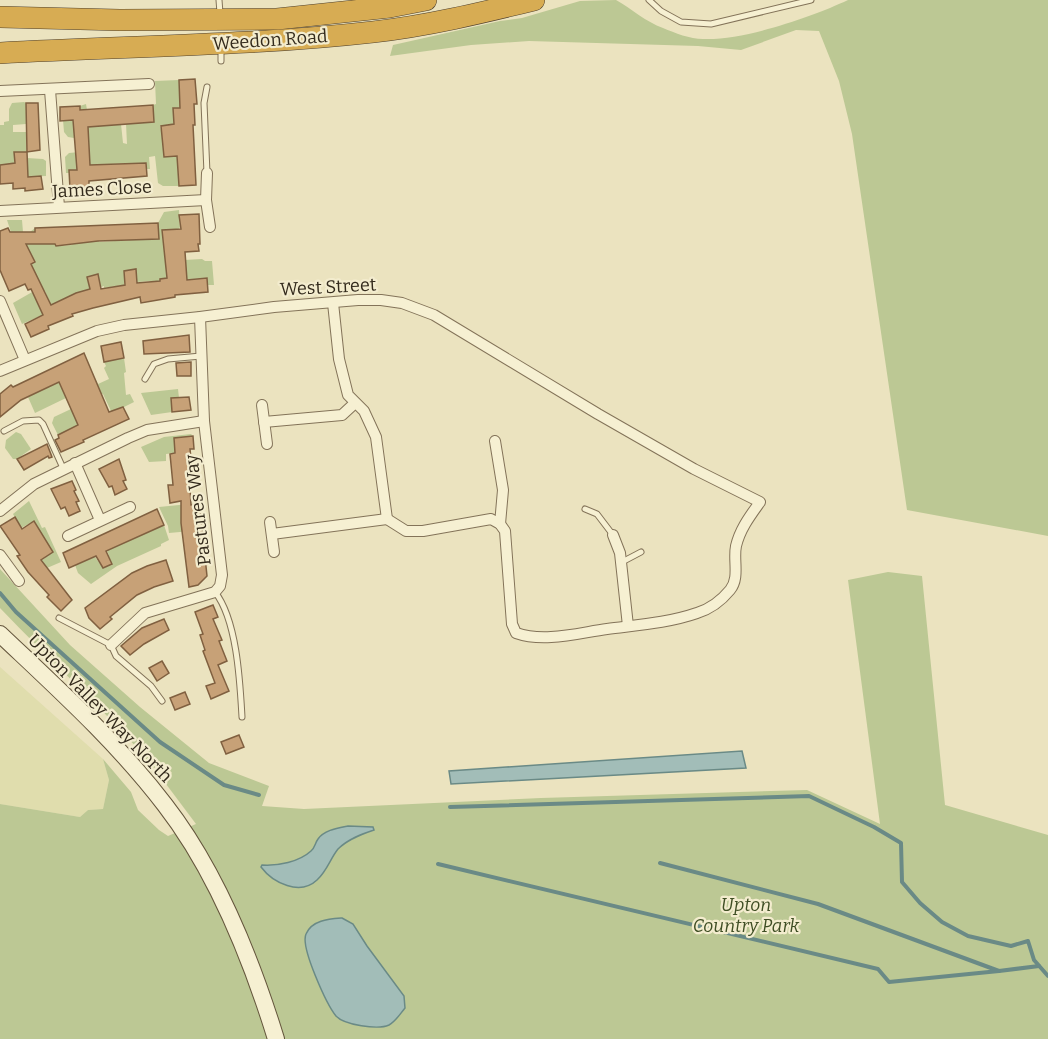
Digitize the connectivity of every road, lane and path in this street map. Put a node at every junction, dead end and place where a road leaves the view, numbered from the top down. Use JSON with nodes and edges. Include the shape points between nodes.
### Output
{"nodes":[{"id":1,"x":426,"y":0,"type":"edge"},
{"id":2,"x":534,"y":0,"type":"edge"},
{"id":3,"x":649,"y":0,"type":"edge"},
{"id":4,"x":811,"y":0,"type":"edge"},
{"id":5,"x":0,"y":17,"type":"edge"},
{"id":6,"x":221,"y":31,"type":"edge"},
{"id":7,"x":1,"y":53,"type":"edge"},
{"id":8,"x":148,"y":84,"type":"dead end"},
{"id":9,"x":207,"y":87,"type":"dead end"},
{"id":10,"x":50,"y":90,"type":"junction"},
{"id":11,"x":0,"y":91,"type":"edge"},
{"id":12,"x":207,"y":173,"type":"joint"},
{"id":13,"x":206,"y":200,"type":"junction"},
{"id":14,"x":59,"y":207,"type":"junction"},
{"id":15,"x":0,"y":211,"type":"edge"},
{"id":16,"x":210,"y":227,"type":"dead end"},
{"id":17,"x":0,"y":301,"type":"edge"},
{"id":18,"x":333,"y":303,"type":"junction"},
{"id":19,"x":2,"y":314,"type":"edge"},
{"id":20,"x":200,"y":317,"type":"junction"},
{"id":21,"x":201,"y":356,"type":"junction"},
{"id":22,"x":25,"y":360,"type":"junction"},
{"id":23,"x":0,"y":371,"type":"edge"},
{"id":24,"x":145,"y":379,"type":"dead end"},
{"id":25,"x":355,"y":403,"type":"junction"},
{"id":26,"x":262,"y":405,"type":"dead end"},
{"id":27,"x":204,"y":422,"type":"junction"},
{"id":28,"x":264,"y":422,"type":"junction"},
{"id":29,"x":3,"y":431,"type":"dead end"},
{"id":30,"x":495,"y":441,"type":"dead end"},
{"id":31,"x":267,"y":444,"type":"dead end"},
{"id":32,"x":75,"y":463,"type":"junction"},
{"id":33,"x":63,"y":468,"type":"junction"},
{"id":34,"x":130,"y":507,"type":"dead end"},
{"id":35,"x":585,"y":509,"type":"dead end"},
{"id":36,"x":0,"y":511,"type":"edge"},
{"id":37,"x":387,"y":519,"type":"junction"},
{"id":38,"x":100,"y":520,"type":"junction"},
{"id":39,"x":270,"y":522,"type":"dead end"},
{"id":40,"x":500,"y":524,"type":"junction"},
{"id":41,"x":272,"y":534,"type":"junction"},
{"id":42,"x":613,"y":535,"type":"joint"},
{"id":43,"x":68,"y":536,"type":"dead end"},
{"id":44,"x":274,"y":552,"type":"dead end"},
{"id":45,"x":641,"y":552,"type":"dead end"},
{"id":46,"x":0,"y":555,"type":"edge"},
{"id":47,"x":621,"y":562,"type":"junction"},
{"id":48,"x":19,"y":581,"type":"dead end"},
{"id":49,"x":215,"y":592,"type":"junction"},
{"id":50,"x":59,"y":618,"type":"dead end"},
{"id":51,"x":628,"y":626,"type":"junction"},
{"id":52,"x":0,"y":634,"type":"edge"},
{"id":53,"x":111,"y":645,"type":"junction"},
{"id":54,"x":162,"y":701,"type":"dead end"},
{"id":55,"x":242,"y":717,"type":"dead end"},
{"id":56,"x":276,"y":1039,"type":"edge"}],
"edges":[{"from":1,"to":6,"type":"highway","name":"Weedon Road","via":[[277,19]]},
{"from":2,"to":6,"type":"highway","name":"Weedon Road","via":[[376,32]]},
{"from":3,"to":4,"type":"lane","via":[[681,22],[711,24]]},
{"from":5,"to":6,"type":"highway","name":"Weedon Road","via":[[120,20]]},
{"from":6,"to":7,"type":"highway","name":"Weedon Road"},
{"from":8,"to":10,"type":"street"},
{"from":9,"to":12,"type":"lane"},
{"from":10,"to":11,"type":"street"},
{"from":10,"to":14,"type":"street"},
{"from":12,"to":13,"type":"street"},
{"from":13,"to":14,"type":"street","name":"James Close"},
{"from":13,"to":16,"type":"street"},
{"from":14,"to":15,"type":"street","name":"James Close"},
{"from":17,"to":19,"type":"street"},
{"from":18,"to":20,"type":"street","name":"West Street"},
{"from":18,"to":25,"type":"street","via":[[339,358],[348,395]]},
{"from":18,"to":51,"type":"street","name":"West Street","via":[[381,300],[434,315],[598,414],[760,502],[739,534],[732,588],[719,602],[699,613]]},
{"from":19,"to":22,"type":"street"},
{"from":20,"to":21,"type":"street","name":"Pastures Way"},
{"from":20,"to":22,"type":"street","name":"West Street","via":[[97,331]]},
{"from":21,"to":24,"type":"lane","via":[[154,364]]},
{"from":21,"to":27,"type":"street","name":"Pastures Way"},
{"from":22,"to":23,"type":"street","name":"West Street"},
{"from":25,"to":28,"type":"street","via":[[342,415]]},
{"from":25,"to":37,"type":"street","via":[[364,411],[376,437]]},
{"from":26,"to":28,"type":"street"},
{"from":27,"to":32,"type":"street","via":[[147,430]]},
{"from":27,"to":49,"type":"street","name":"Pastures Way","via":[[222,575]]},
{"from":28,"to":31,"type":"street"},
{"from":29,"to":33,"type":"lane","via":[[23,421],[39,420]]},
{"from":30,"to":40,"type":"street","via":[[503,490]]},
{"from":32,"to":33,"type":"street"},
{"from":32,"to":38,"type":"street"},
{"from":33,"to":36,"type":"street","via":[[34,484]]},
{"from":34,"to":38,"type":"street"},
{"from":35,"to":42,"type":"lane","via":[[597,514]]},
{"from":37,"to":40,"type":"street","via":[[406,531],[491,519]]},
{"from":37,"to":41,"type":"street"},
{"from":38,"to":43,"type":"street"},
{"from":39,"to":41,"type":"street"},
{"from":40,"to":51,"type":"street","via":[[505,531],[512,624],[516,633],[552,637]]},
{"from":41,"to":44,"type":"street"},
{"from":42,"to":47,"type":"street"},
{"from":45,"to":47,"type":"lane"},
{"from":46,"to":48,"type":"street"},
{"from":47,"to":51,"type":"street"},
{"from":49,"to":53,"type":"street","via":[[145,613]]},
{"from":49,"to":55,"type":"lane","via":[[222,601],[231,633]]},
{"from":50,"to":53,"type":"lane"},
{"from":52,"to":56,"type":"street","name":"Upton Valley Way North","via":[[114,746],[188,838],[244,948]]},
{"from":53,"to":54,"type":"lane","via":[[116,656],[151,686]]}]}
